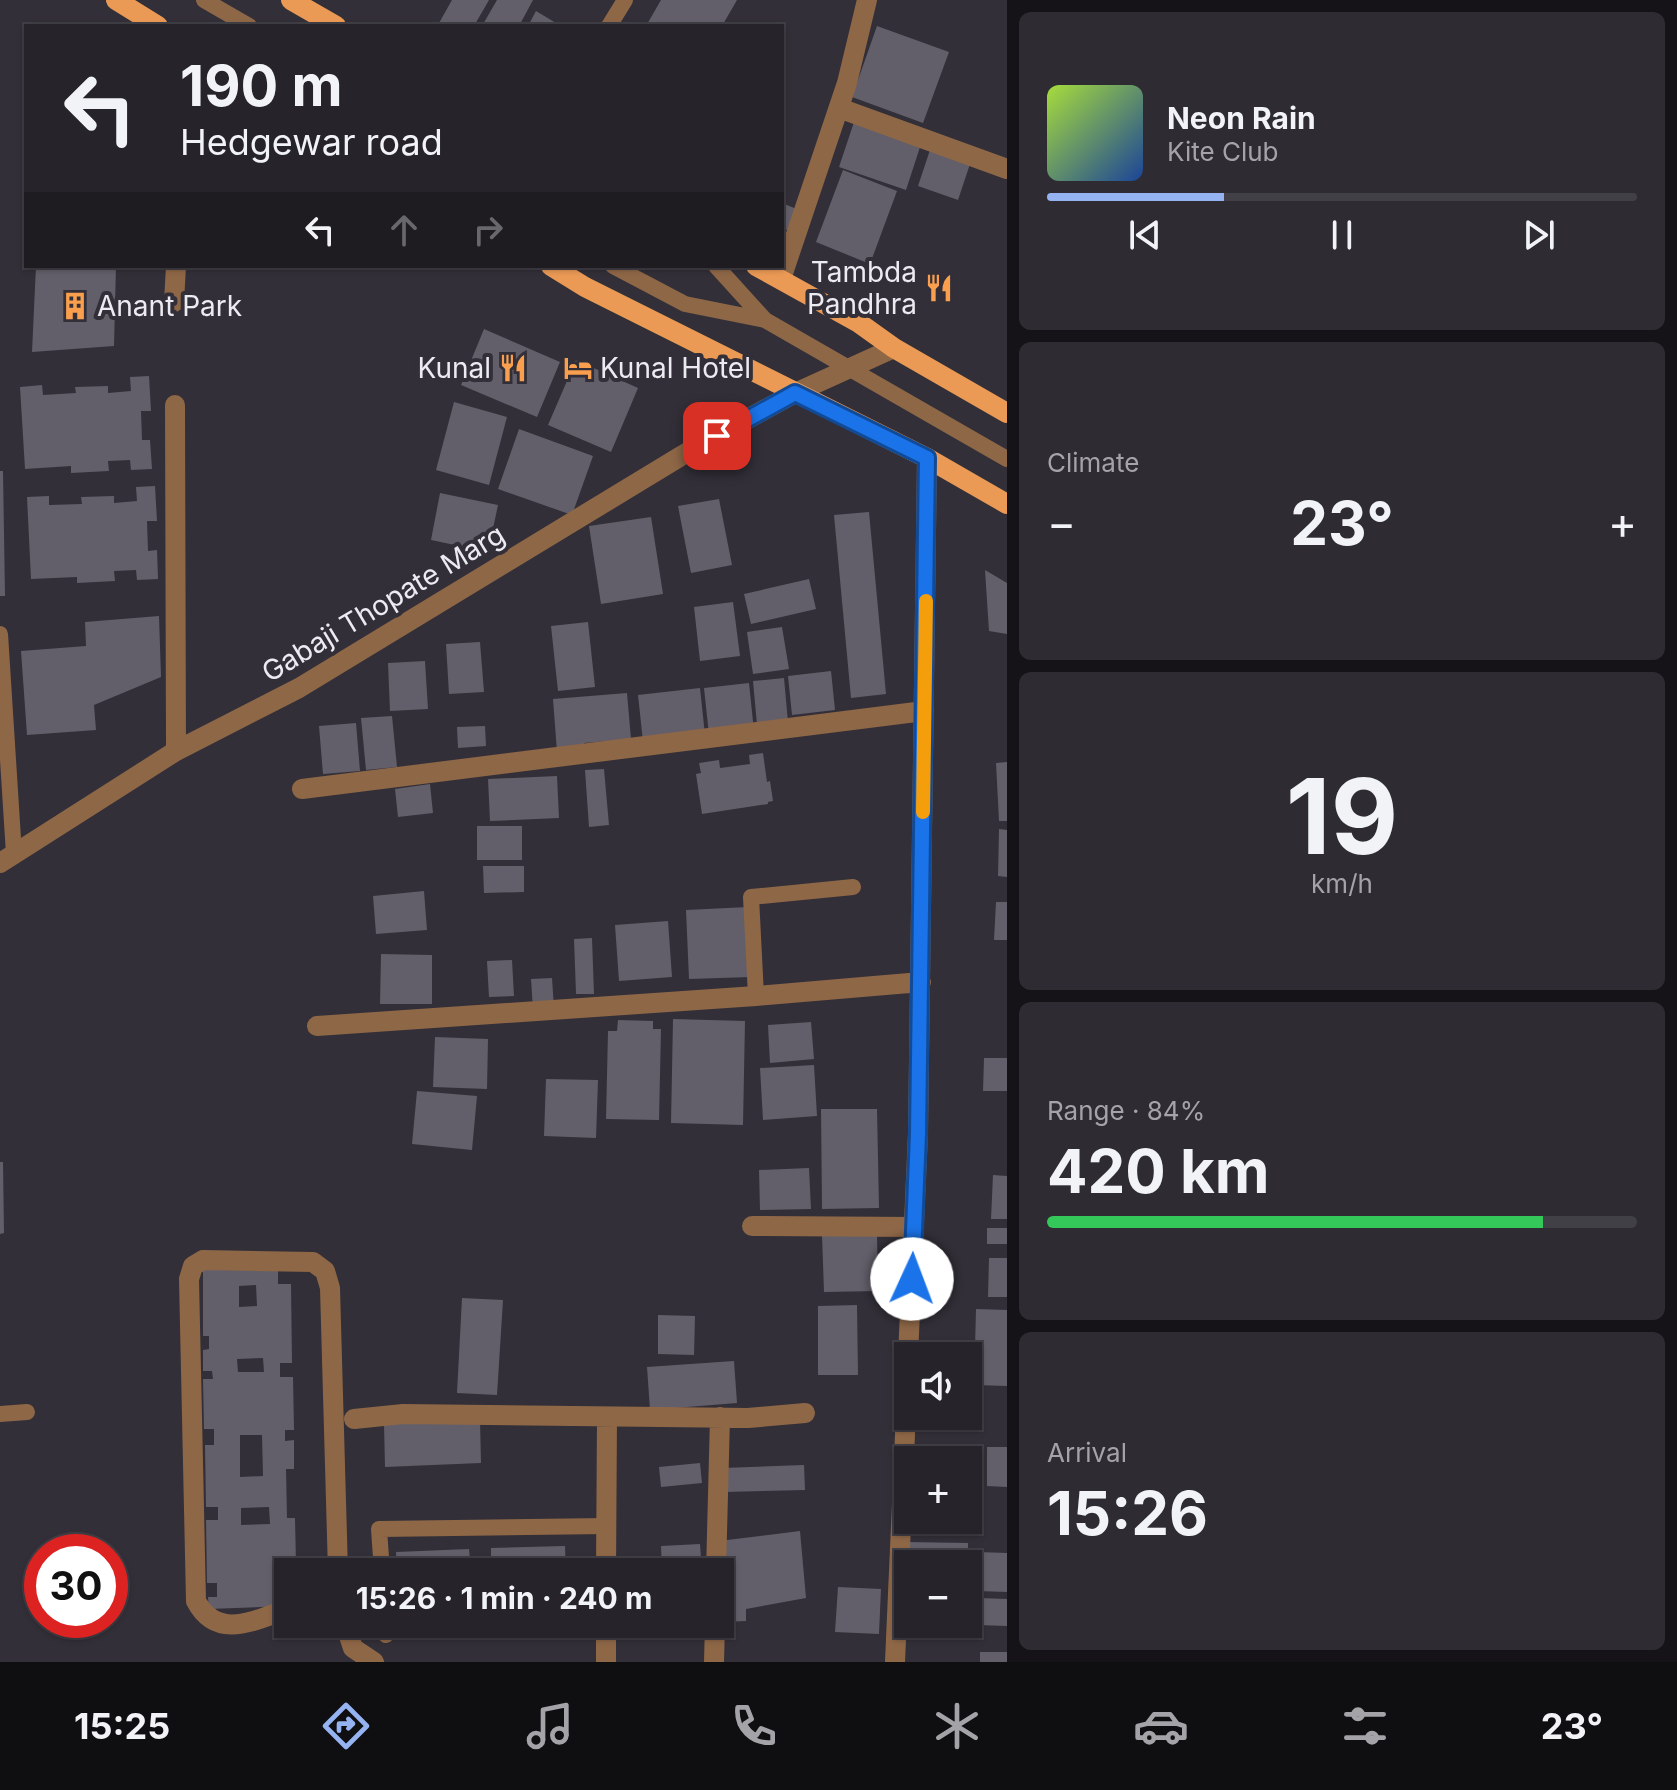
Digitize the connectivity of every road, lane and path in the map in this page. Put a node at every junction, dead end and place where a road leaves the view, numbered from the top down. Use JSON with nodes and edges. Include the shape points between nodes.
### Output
{"nodes":[{"id":1,"x":116,"y":0,"type":"edge"},
{"id":2,"x":204,"y":0,"type":"edge"},
{"id":3,"x":291,"y":0,"type":"edge"},
{"id":4,"x":625,"y":0,"type":"edge"},
{"id":5,"x":867,"y":0,"type":"edge"},
{"id":6,"x":155,"y":24,"type":"edge"},
{"id":7,"x":246,"y":24,"type":"edge"},
{"id":8,"x":333,"y":24,"type":"edge"},
{"id":9,"x":610,"y":24,"type":"edge"},
{"id":10,"x":839,"y":108,"type":"junction"},
{"id":11,"x":1007,"y":169,"type":"edge"},
{"id":12,"x":176,"y":268,"type":"edge"},
{"id":13,"x":554,"y":268,"type":"edge"},
{"id":14,"x":617,"y":268,"type":"edge"},
{"id":15,"x":718,"y":268,"type":"edge"},
{"id":16,"x":760,"y":268,"type":"edge"},
{"id":17,"x":781,"y":279,"type":"junction"},
{"id":18,"x":174,"y":302,"type":"dead end"},
{"id":19,"x":765,"y":320,"type":"junction"},
{"id":20,"x":894,"y":348,"type":"junction"},
{"id":21,"x":849,"y":368,"type":"junction"},
{"id":22,"x":795,"y":393,"type":"junction"},
{"id":23,"x":175,"y":405,"type":"dead end"},
{"id":24,"x":1007,"y":413,"type":"edge"},
{"id":25,"x":927,"y":458,"type":"junction"},
{"id":26,"x":1007,"y":459,"type":"edge"},
{"id":27,"x":1007,"y":504,"type":"edge"},
{"id":28,"x":0,"y":634,"type":"edge"},
{"id":29,"x":924,"y":711,"type":"junction"},
{"id":30,"x":176,"y":751,"type":"junction"},
{"id":31,"x":302,"y":789,"type":"dead end"},
{"id":32,"x":7,"y":858,"type":"edge"},
{"id":33,"x":853,"y":887,"type":"dead end"},
{"id":34,"x":921,"y":982,"type":"junction"},
{"id":35,"x":756,"y":996,"type":"junction"},
{"id":36,"x":317,"y":1026,"type":"dead end"},
{"id":37,"x":752,"y":1226,"type":"dead end"},
{"id":38,"x":914,"y":1227,"type":"junction"},
{"id":39,"x":909,"y":1342,"type":"edge"},
{"id":40,"x":27,"y":1412,"type":"dead end"},
{"id":41,"x":805,"y":1413,"type":"dead end"},
{"id":42,"x":0,"y":1414,"type":"edge"},
{"id":43,"x":720,"y":1417,"type":"junction"},
{"id":44,"x":607,"y":1418,"type":"junction"},
{"id":45,"x":354,"y":1419,"type":"dead end"},
{"id":46,"x":905,"y":1430,"type":"edge"},
{"id":47,"x":607,"y":1526,"type":"junction"},
{"id":48,"x":338,"y":1558,"type":"edge"},
{"id":49,"x":381,"y":1558,"type":"edge"},
{"id":50,"x":606,"y":1558,"type":"edge"},
{"id":51,"x":716,"y":1558,"type":"edge"},
{"id":52,"x":274,"y":1614,"type":"edge"},
{"id":53,"x":350,"y":1638,"type":"edge"},
{"id":54,"x":606,"y":1638,"type":"edge"},
{"id":55,"x":715,"y":1638,"type":"edge"},
{"id":56,"x":374,"y":1662,"type":"edge"},
{"id":57,"x":606,"y":1662,"type":"edge"},
{"id":58,"x":714,"y":1662,"type":"edge"},
{"id":59,"x":895,"y":1662,"type":"edge"}],
"edges":[{"from":1,"to":6,"type":"main road"},
{"from":2,"to":7,"type":"lane"},
{"from":3,"to":8,"type":"main road"},
{"from":4,"to":9,"type":"lane"},
{"from":5,"to":10,"type":"street"},
{"from":10,"to":11,"type":"street"},
{"from":10,"to":17,"type":"street"},
{"from":12,"to":18,"type":"street"},
{"from":13,"to":22,"type":"main road"},
{"from":14,"to":19,"type":"lane","via":[[685,304]]},
{"from":15,"to":19,"type":"lane"},
{"from":16,"to":17,"type":"main road"},
{"from":17,"to":20,"type":"main road"},
{"from":19,"to":21,"type":"lane"},
{"from":20,"to":21,"type":"street","name":"Gabaji Thopate Marg"},
{"from":20,"to":24,"type":"main road"},
{"from":21,"to":22,"type":"street","name":"Gabaji Thopate Marg"},
{"from":21,"to":26,"type":"lane"},
{"from":22,"to":25,"type":"main road"},
{"from":22,"to":30,"type":"street","name":"Gabaji Thopate Marg","via":[[691,450],[299,688]]},
{"from":23,"to":30,"type":"street"},
{"from":25,"to":27,"type":"main road"},
{"from":25,"to":29,"type":"street"},
{"from":28,"to":32,"type":"lane"},
{"from":29,"to":31,"type":"street"},
{"from":29,"to":34,"type":"street"},
{"from":30,"to":32,"type":"street","name":"Gabaji Thopate Marg"},
{"from":33,"to":35,"type":"lane","via":[[751,897]]},
{"from":34,"to":35,"type":"street"},
{"from":34,"to":38,"type":"street"},
{"from":35,"to":36,"type":"street"},
{"from":37,"to":38,"type":"street"},
{"from":38,"to":39,"type":"street"},
{"from":40,"to":42,"type":"lane"},
{"from":41,"to":43,"type":"street"},
{"from":43,"to":44,"type":"street"},
{"from":43,"to":51,"type":"street"},
{"from":44,"to":45,"type":"street","via":[[403,1414]]},
{"from":44,"to":47,"type":"street"},
{"from":46,"to":59,"type":"street"},
{"from":47,"to":49,"type":"lane","via":[[379,1529]]},
{"from":47,"to":50,"type":"street"},
{"from":48,"to":52,"type":"street","via":[[330,1288],[325,1271],[313,1262],[203,1260],[193,1266],[189,1279],[196,1601],[210,1620],[231,1625]]},
{"from":53,"to":56,"type":"street","via":[[353,1648]]},
{"from":54,"to":57,"type":"street"},
{"from":55,"to":58,"type":"street"}]}
